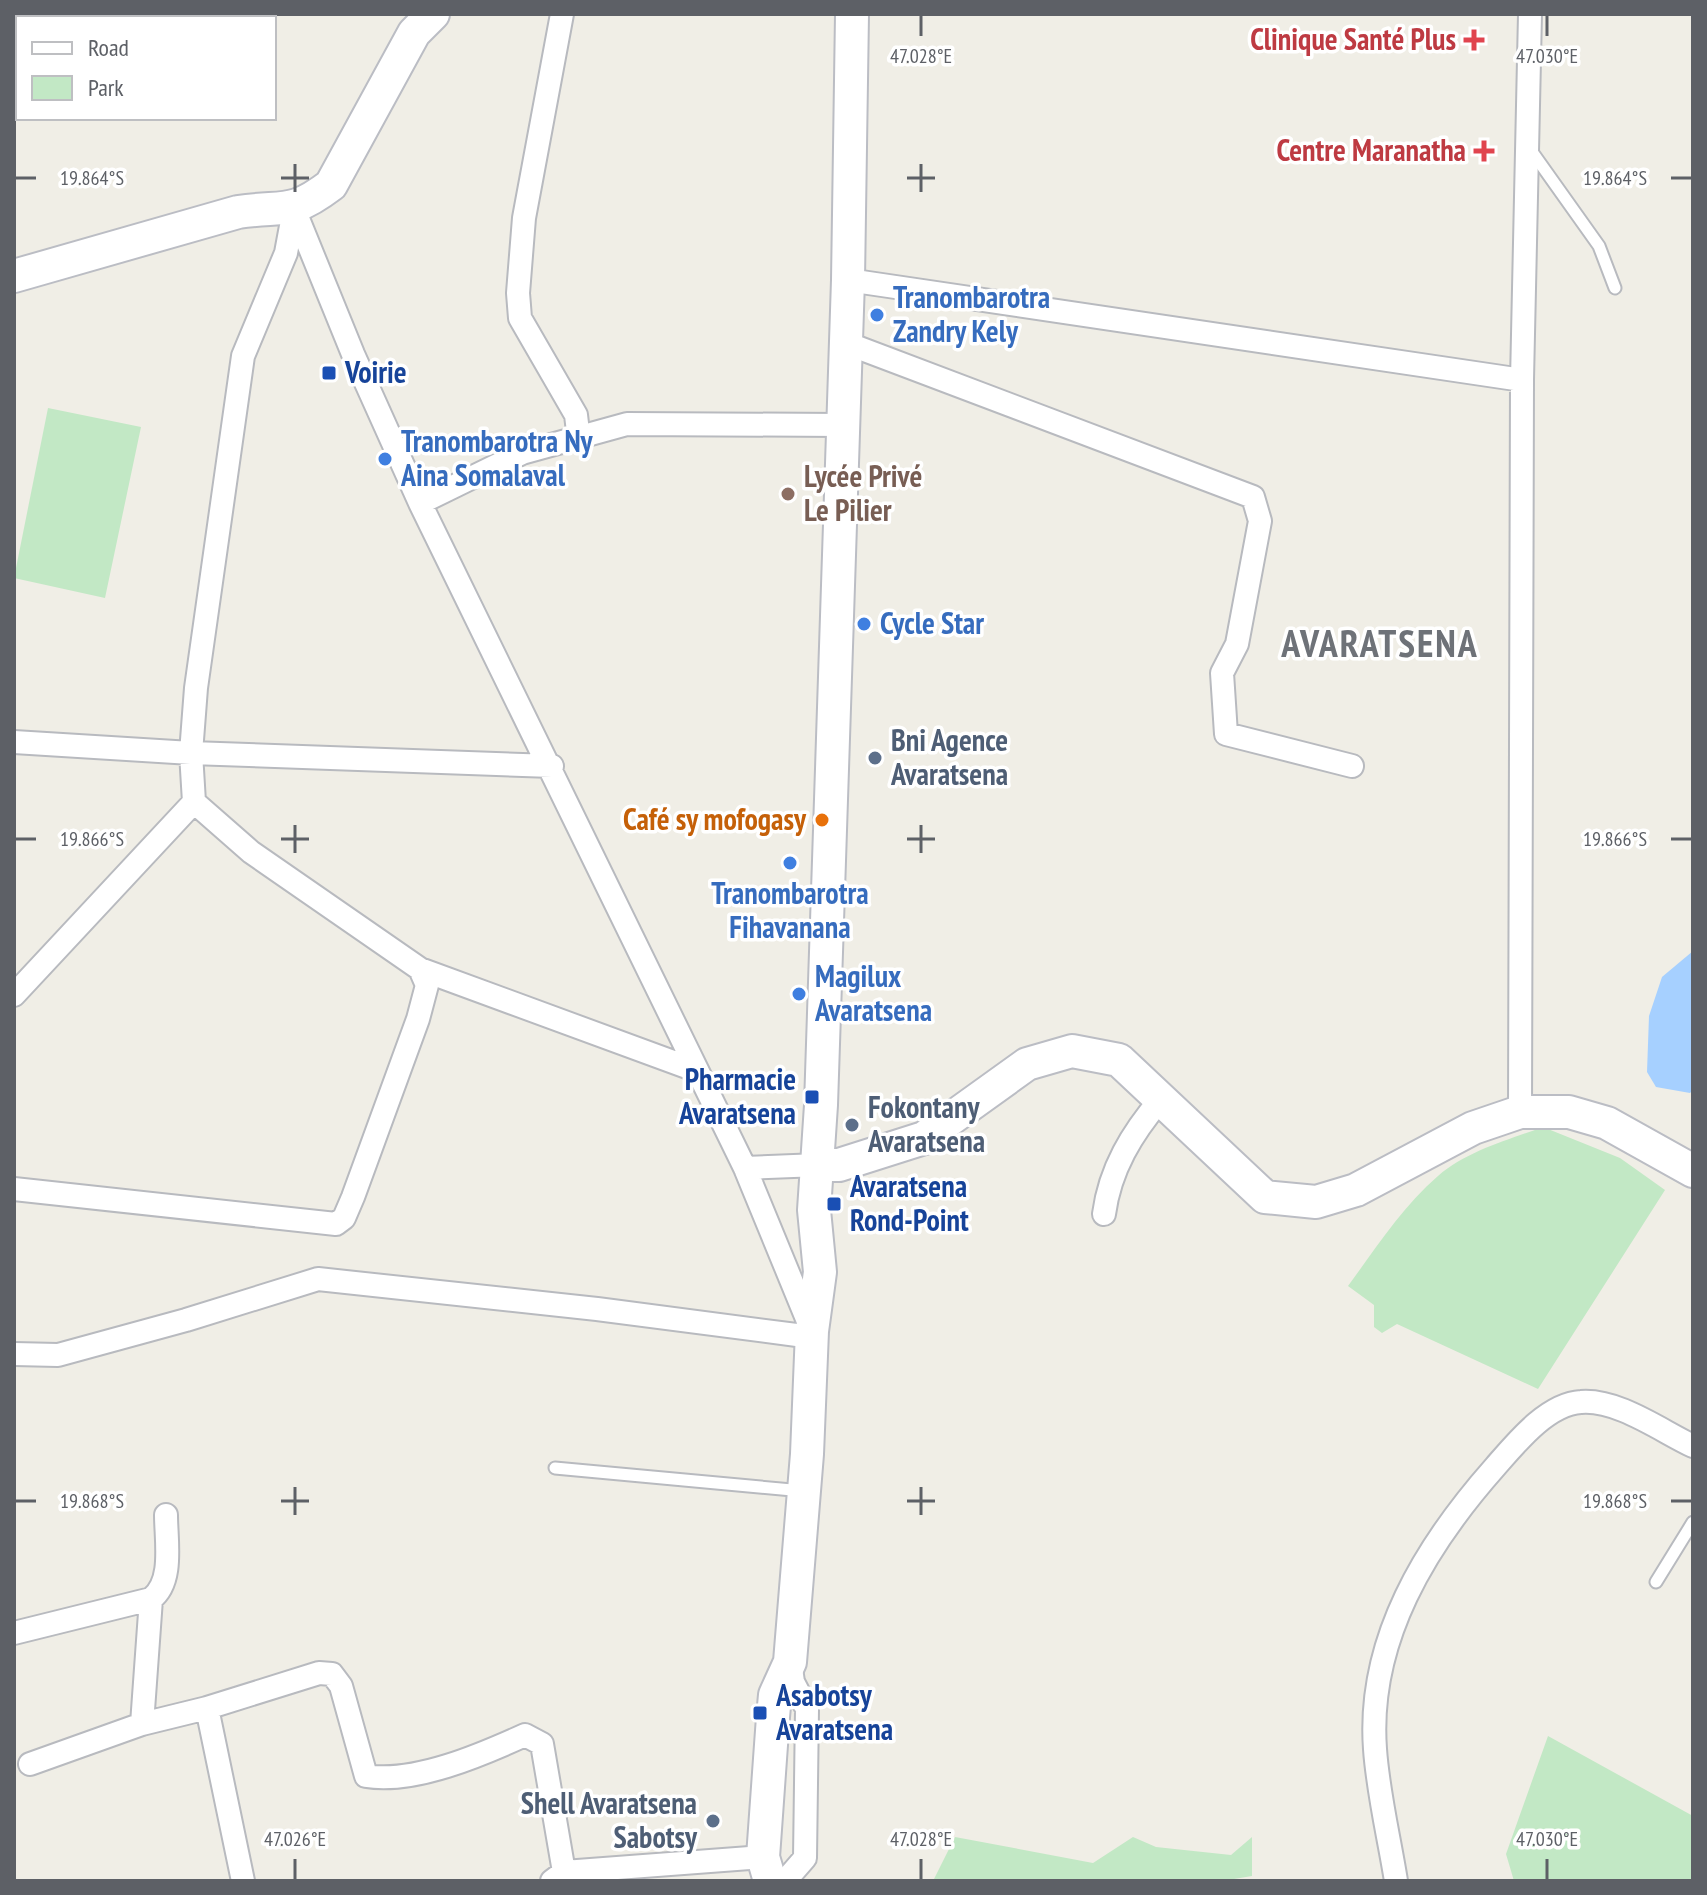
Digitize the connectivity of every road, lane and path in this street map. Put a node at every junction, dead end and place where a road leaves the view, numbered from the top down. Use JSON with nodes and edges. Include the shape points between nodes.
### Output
{"nodes":[{"id":1,"x":562,"y":14,"type":"edge"},
{"id":2,"x":852,"y":14,"type":"edge"},
{"id":3,"x":1530,"y":14,"type":"edge"},
{"id":4,"x":426,"y":16,"type":"edge"},
{"id":5,"x":1528,"y":146,"type":"junction"},
{"id":6,"x":294,"y":209,"type":"junction"},
{"id":7,"x":14,"y":276,"type":"edge"},
{"id":8,"x":848,"y":280,"type":"junction"},
{"id":9,"x":1615,"y":288,"type":"dead end"},
{"id":10,"x":846,"y":343,"type":"junction"},
{"id":11,"x":1522,"y":380,"type":"junction"},
{"id":12,"x":844,"y":425,"type":"junction"},
{"id":13,"x":579,"y":440,"type":"junction"},
{"id":14,"x":420,"y":503,"type":"junction"},
{"id":15,"x":14,"y":742,"type":"edge"},
{"id":16,"x":191,"y":753,"type":"junction"},
{"id":17,"x":552,"y":766,"type":"junction"},
{"id":18,"x":1352,"y":766,"type":"dead end"},
{"id":19,"x":194,"y":802,"type":"junction"},
{"id":20,"x":420,"y":969,"type":"junction"},
{"id":21,"x":14,"y":995,"type":"edge"},
{"id":22,"x":695,"y":1070,"type":"junction"},
{"id":23,"x":1161,"y":1099,"type":"junction"},
{"id":24,"x":1520,"y":1112,"type":"junction"},
{"id":25,"x":819,"y":1165,"type":"junction"},
{"id":26,"x":745,"y":1168,"type":"junction"},
{"id":27,"x":1693,"y":1171,"type":"edge"},
{"id":28,"x":14,"y":1189,"type":"edge"},
{"id":29,"x":1104,"y":1214,"type":"dead end"},
{"id":30,"x":812,"y":1334,"type":"junction"},
{"id":31,"x":14,"y":1354,"type":"edge"},
{"id":32,"x":1693,"y":1446,"type":"edge"},
{"id":33,"x":555,"y":1468,"type":"dead end"},
{"id":34,"x":804,"y":1491,"type":"junction"},
{"id":35,"x":166,"y":1515,"type":"dead end"},
{"id":36,"x":1693,"y":1522,"type":"edge"},
{"id":37,"x":1656,"y":1582,"type":"dead end"},
{"id":38,"x":151,"y":1599,"type":"junction"},
{"id":39,"x":14,"y":1633,"type":"edge"},
{"id":40,"x":790,"y":1662,"type":"junction"},
{"id":41,"x":207,"y":1708,"type":"junction"},
{"id":42,"x":142,"y":1724,"type":"junction"},
{"id":43,"x":30,"y":1764,"type":"dead end"},
{"id":44,"x":766,"y":1869,"type":"edge"},
{"id":45,"x":558,"y":1876,"type":"edge"},
{"id":46,"x":243,"y":1881,"type":"edge"},
{"id":47,"x":785,"y":1881,"type":"edge"},
{"id":48,"x":1396,"y":1881,"type":"edge"}],
"edges":[{"from":1,"to":13,"type":"street","via":[[524,218],[518,293],[520,318],[576,415]]},
{"from":2,"to":8,"type":"street"},
{"from":3,"to":5,"type":"street"},
{"from":4,"to":6,"type":"street","via":[[331,185]]},
{"from":5,"to":9,"type":"lane","via":[[1599,246]]},
{"from":5,"to":11,"type":"street"},
{"from":6,"to":7,"type":"street","via":[[238,212]]},
{"from":6,"to":14,"type":"street"},
{"from":6,"to":16,"type":"street","via":[[286,253],[243,356]]},
{"from":8,"to":10,"type":"street"},
{"from":8,"to":11,"type":"street"},
{"from":10,"to":12,"type":"street"},
{"from":10,"to":18,"type":"street","via":[[1253,497],[1260,521],[1237,644],[1222,673],[1226,734]]},
{"from":11,"to":24,"type":"street"},
{"from":12,"to":13,"type":"street","via":[[627,424]]},
{"from":12,"to":25,"type":"street"},
{"from":13,"to":14,"type":"street","via":[[522,453]]},
{"from":14,"to":17,"type":"street"},
{"from":15,"to":16,"type":"street"},
{"from":16,"to":17,"type":"street"},
{"from":16,"to":19,"type":"street"},
{"from":17,"to":22,"type":"street"},
{"from":19,"to":20,"type":"street","via":[[251,852]]},
{"from":19,"to":21,"type":"street"},
{"from":20,"to":22,"type":"street"},
{"from":20,"to":28,"type":"street","via":[[427,985],[418,1019],[353,1197],[336,1224]]},
{"from":22,"to":26,"type":"street"},
{"from":23,"to":24,"type":"street","via":[[1265,1197],[1316,1202],[1356,1190],[1473,1128]]},
{"from":23,"to":25,"type":"street","via":[[1119,1060],[1072,1051],[1027,1064],[924,1138],[839,1165]]},
{"from":23,"to":29,"type":"street","via":[[1121,1157]]},
{"from":24,"to":27,"type":"street","via":[[1569,1112],[1607,1123]]},
{"from":25,"to":26,"type":"street"},
{"from":25,"to":30,"type":"street","via":[[814,1210],[820,1272]]},
{"from":26,"to":30,"type":"street"},
{"from":30,"to":31,"type":"street","via":[[318,1279],[58,1355]]},
{"from":30,"to":34,"type":"street"},
{"from":32,"to":48,"type":"street","via":[[1607,1405],[1579,1402],[1521,1437],[1425,1557],[1399,1608],[1382,1661],[1376,1705],[1375,1748]]},
{"from":33,"to":34,"type":"lane"},
{"from":34,"to":40,"type":"street"},
{"from":35,"to":38,"type":"street","via":[[166,1576],[161,1591]]},
{"from":36,"to":37,"type":"lane"},
{"from":38,"to":39,"type":"street"},
{"from":38,"to":42,"type":"street"},
{"from":40,"to":44,"type":"street","via":[[775,1695]]},
{"from":40,"to":47,"type":"street","via":[[807,1709],[805,1858]]},
{"from":41,"to":42,"type":"street"},
{"from":41,"to":45,"type":"street","via":[[319,1673],[332,1674],[341,1686],[366,1776],[383,1779],[487,1752],[525,1735],[542,1744]]},
{"from":41,"to":46,"type":"street"},
{"from":42,"to":43,"type":"street"},
{"from":44,"to":45,"type":"street"}]}
